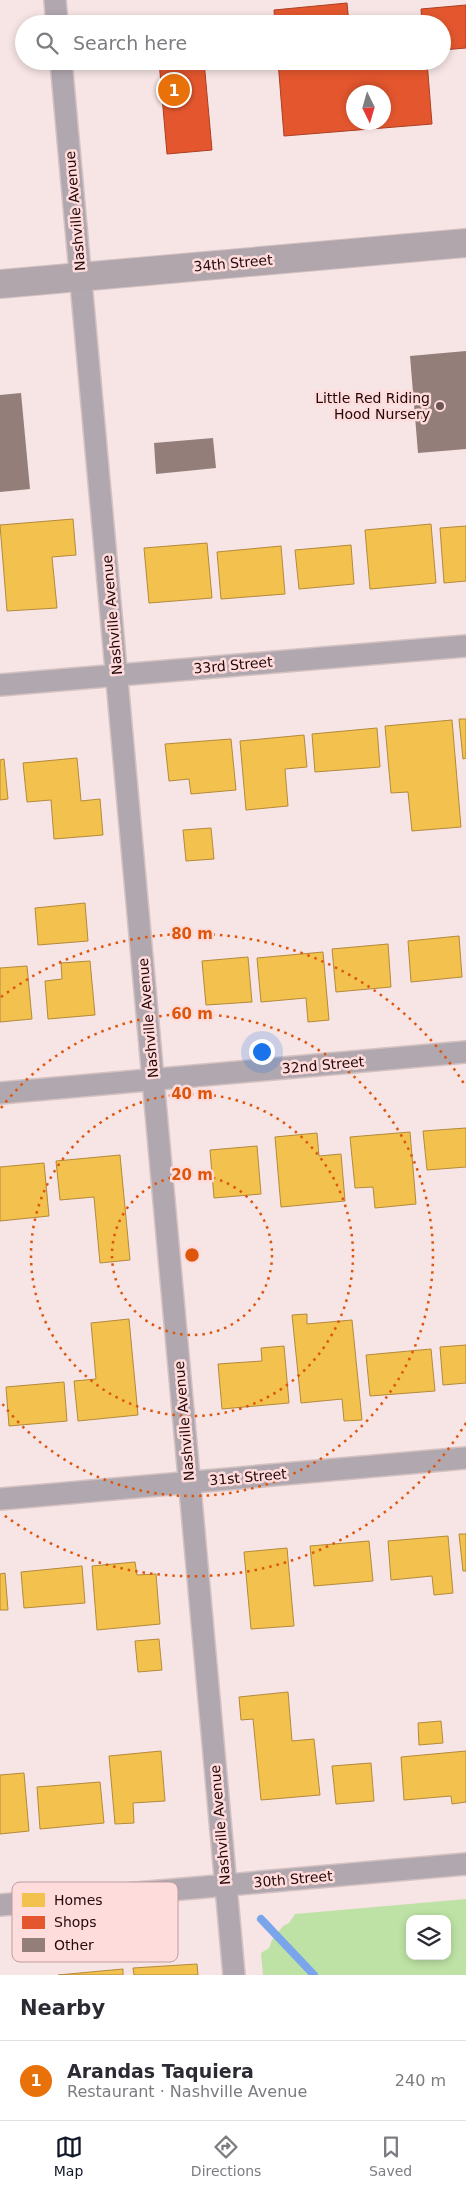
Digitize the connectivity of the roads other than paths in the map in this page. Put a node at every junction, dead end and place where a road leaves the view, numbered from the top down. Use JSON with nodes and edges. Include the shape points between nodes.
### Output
{"nodes":[{"id":1,"x":55,"y":0,"type":"edge"},
{"id":2,"x":56,"y":15,"type":"edge"},
{"id":3,"x":62,"y":70,"type":"edge"},
{"id":4,"x":466,"y":243,"type":"edge"},
{"id":5,"x":81,"y":277,"type":"junction"},
{"id":6,"x":0,"y":284,"type":"edge"},
{"id":7,"x":466,"y":646,"type":"edge"},
{"id":8,"x":117,"y":674,"type":"junction"},
{"id":9,"x":0,"y":685,"type":"edge"},
{"id":10,"x":466,"y":1052,"type":"edge"},
{"id":11,"x":154,"y":1079,"type":"junction"},
{"id":12,"x":0,"y":1093,"type":"edge"},
{"id":13,"x":466,"y":1458,"type":"edge"},
{"id":14,"x":190,"y":1482,"type":"junction"},
{"id":15,"x":0,"y":1498,"type":"edge"},
{"id":16,"x":466,"y":1864,"type":"edge"},
{"id":17,"x":226,"y":1885,"type":"junction"},
{"id":18,"x":178,"y":1889,"type":"edge"},
{"id":19,"x":234,"y":1975,"type":"edge"}],
"edges":[{"from":1,"to":2,"type":"street"},
{"from":3,"to":5,"type":"street","name":"Nashville Avenue"},
{"from":4,"to":5,"type":"main road","name":"34th Street"},
{"from":5,"to":6,"type":"main road","name":"34th Street"},
{"from":5,"to":8,"type":"street","name":"Nashville Avenue"},
{"from":7,"to":8,"type":"street","name":"33rd Street"},
{"from":8,"to":9,"type":"street","name":"33rd Street"},
{"from":8,"to":11,"type":"street","name":"Nashville Avenue"},
{"from":10,"to":11,"type":"street","name":"32nd Street"},
{"from":11,"to":12,"type":"street","name":"32nd Street"},
{"from":11,"to":14,"type":"street","name":"Nashville Avenue"},
{"from":13,"to":14,"type":"street","name":"31st Street"},
{"from":14,"to":15,"type":"street","name":"31st Street"},
{"from":14,"to":17,"type":"street","name":"Nashville Avenue"},
{"from":16,"to":17,"type":"street","name":"30th Street"},
{"from":17,"to":18,"type":"street","name":"30th Street"},
{"from":17,"to":19,"type":"street","name":"Nashville Avenue"}]}
